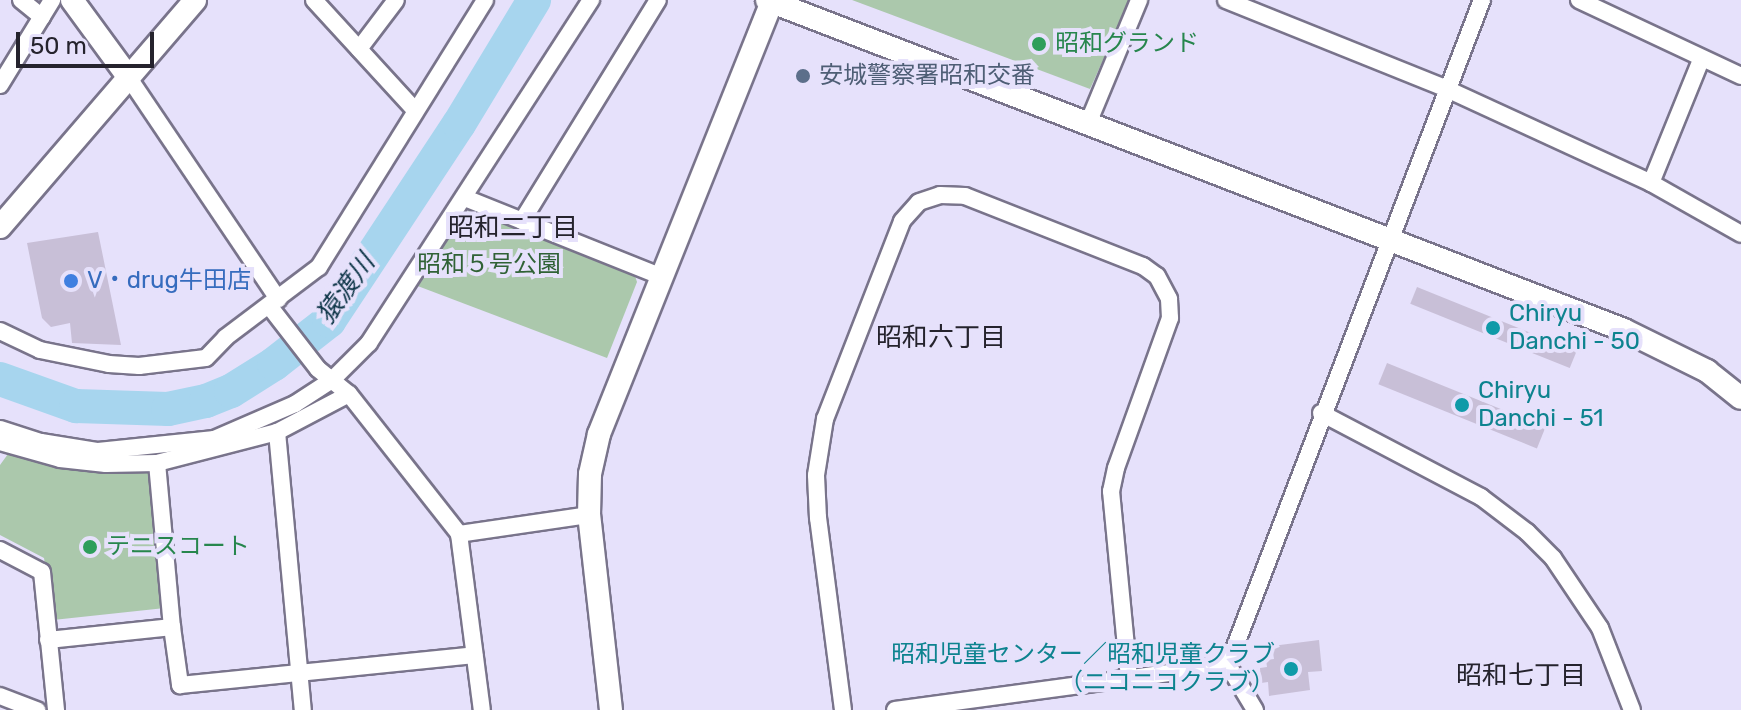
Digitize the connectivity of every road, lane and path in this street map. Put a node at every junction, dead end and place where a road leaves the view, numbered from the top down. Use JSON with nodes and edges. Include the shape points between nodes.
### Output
{"nodes":[{"id":1,"x":21,"y":0,"type":"edge"},
{"id":2,"x":52,"y":0,"type":"edge"},
{"id":3,"x":72,"y":0,"type":"edge"},
{"id":4,"x":195,"y":0,"type":"edge"},
{"id":5,"x":314,"y":0,"type":"edge"},
{"id":6,"x":396,"y":0,"type":"edge"},
{"id":7,"x":485,"y":0,"type":"edge"},
{"id":8,"x":591,"y":0,"type":"edge"},
{"id":9,"x":658,"y":0,"type":"edge"},
{"id":10,"x":1139,"y":0,"type":"edge"},
{"id":11,"x":1226,"y":0,"type":"edge"},
{"id":12,"x":1482,"y":0,"type":"edge"},
{"id":13,"x":1579,"y":0,"type":"edge"},
{"id":14,"x":770,"y":1,"type":"edge"},
{"id":15,"x":42,"y":17,"type":"junction"},
{"id":16,"x":359,"y":49,"type":"junction"},
{"id":17,"x":1701,"y":60,"type":"junction"},
{"id":18,"x":1741,"y":76,"type":"edge"},
{"id":19,"x":129,"y":78,"type":"junction"},
{"id":20,"x":0,"y":85,"type":"edge"},
{"id":21,"x":1447,"y":89,"type":"junction"},
{"id":22,"x":414,"y":109,"type":"junction"},
{"id":23,"x":1089,"y":121,"type":"junction"},
{"id":24,"x":1651,"y":183,"type":"junction"},
{"id":25,"x":465,"y":198,"type":"junction"},
{"id":26,"x":522,"y":221,"type":"junction"},
{"id":27,"x":0,"y":227,"type":"edge"},
{"id":28,"x":1741,"y":234,"type":"edge"},
{"id":29,"x":1393,"y":239,"type":"junction"},
{"id":30,"x":663,"y":277,"type":"junction"},
{"id":31,"x":274,"y":303,"type":"junction"},
{"id":32,"x":0,"y":331,"type":"edge"},
{"id":33,"x":332,"y":380,"type":"junction"},
{"id":34,"x":349,"y":394,"type":"junction"},
{"id":35,"x":1741,"y":398,"type":"edge"},
{"id":36,"x":1321,"y":413,"type":"junction"},
{"id":37,"x":277,"y":432,"type":"junction"},
{"id":38,"x":0,"y":440,"type":"edge"},
{"id":39,"x":157,"y":463,"type":"junction"},
{"id":40,"x":589,"y":515,"type":"junction"},
{"id":41,"x":459,"y":534,"type":"junction"},
{"id":42,"x":0,"y":550,"type":"edge"},
{"id":43,"x":172,"y":627,"type":"junction"},
{"id":44,"x":48,"y":640,"type":"junction"},
{"id":45,"x":474,"y":655,"type":"junction"},
{"id":46,"x":1228,"y":665,"type":"junction"},
{"id":47,"x":300,"y":674,"type":"junction"},
{"id":48,"x":1129,"y":678,"type":"junction"},
{"id":49,"x":0,"y":696,"type":"edge"},
{"id":50,"x":974,"y":705,"type":"edge"},
{"id":51,"x":37,"y":710,"type":"edge"},
{"id":52,"x":56,"y":710,"type":"edge"},
{"id":53,"x":303,"y":710,"type":"edge"},
{"id":54,"x":482,"y":710,"type":"edge"},
{"id":55,"x":611,"y":710,"type":"edge"},
{"id":56,"x":843,"y":710,"type":"edge"},
{"id":57,"x":895,"y":710,"type":"edge"},
{"id":58,"x":1255,"y":710,"type":"edge"},
{"id":59,"x":1632,"y":710,"type":"edge"}],
"edges":[{"from":1,"to":15,"type":"street"},
{"from":2,"to":15,"type":"street"},
{"from":3,"to":19,"type":"street"},
{"from":4,"to":19,"type":"street"},
{"from":5,"to":16,"type":"street"},
{"from":6,"to":16,"type":"street"},
{"from":7,"to":22,"type":"street"},
{"from":8,"to":25,"type":"street"},
{"from":9,"to":26,"type":"street"},
{"from":10,"to":23,"type":"street"},
{"from":11,"to":21,"type":"street"},
{"from":12,"to":21,"type":"street"},
{"from":13,"to":17,"type":"street"},
{"from":14,"to":23,"type":"street"},
{"from":14,"to":30,"type":"street"},
{"from":15,"to":20,"type":"street"},
{"from":16,"to":22,"type":"street"},
{"from":17,"to":18,"type":"street"},
{"from":17,"to":24,"type":"street"},
{"from":19,"to":27,"type":"street"},
{"from":19,"to":31,"type":"street"},
{"from":21,"to":24,"type":"street"},
{"from":21,"to":29,"type":"street"},
{"from":22,"to":31,"type":"street","via":[[319,267]]},
{"from":23,"to":29,"type":"street"},
{"from":24,"to":28,"type":"street"},
{"from":25,"to":26,"type":"street"},
{"from":25,"to":33,"type":"street","via":[[369,343]]},
{"from":26,"to":30,"type":"street"},
{"from":29,"to":35,"type":"street","via":[[1624,330],[1707,371]]},
{"from":29,"to":36,"type":"street"},
{"from":30,"to":40,"type":"street","via":[[599,434],[590,474]]},
{"from":31,"to":32,"type":"street","via":[[206,358],[139,366],[71,359]]},
{"from":31,"to":33,"type":"street","via":[[318,369]]},
{"from":33,"to":34,"type":"street"},
{"from":33,"to":38,"type":"street","via":[[295,404],[214,439],[98,451]]},
{"from":34,"to":37,"type":"street"},
{"from":34,"to":41,"type":"street"},
{"from":36,"to":46,"type":"street"},
{"from":36,"to":59,"type":"street","via":[[1481,497],[1527,532],[1553,558],[1600,628]]},
{"from":37,"to":39,"type":"street"},
{"from":37,"to":47,"type":"street"},
{"from":38,"to":39,"type":"street","via":[[60,459]]},
{"from":39,"to":43,"type":"street"},
{"from":40,"to":41,"type":"street"},
{"from":40,"to":55,"type":"street"},
{"from":41,"to":45,"type":"street"},
{"from":42,"to":44,"type":"street","via":[[42,572]]},
{"from":43,"to":44,"type":"street"},
{"from":43,"to":47,"type":"street","via":[[180,685]]},
{"from":44,"to":52,"type":"street"},
{"from":45,"to":47,"type":"street"},
{"from":45,"to":54,"type":"street"},
{"from":46,"to":48,"type":"street"},
{"from":46,"to":58,"type":"street"},
{"from":47,"to":53,"type":"street"},
{"from":48,"to":50,"type":"street"},
{"from":48,"to":56,"type":"street","via":[[1111,491],[1170,318],[1169,299],[1157,276],[1143,266],[965,196],[940,195],[919,202],[902,221],[825,419],[816,475],[818,518]]},
{"from":49,"to":51,"type":"street"},
{"from":50,"to":57,"type":"street"}]}
